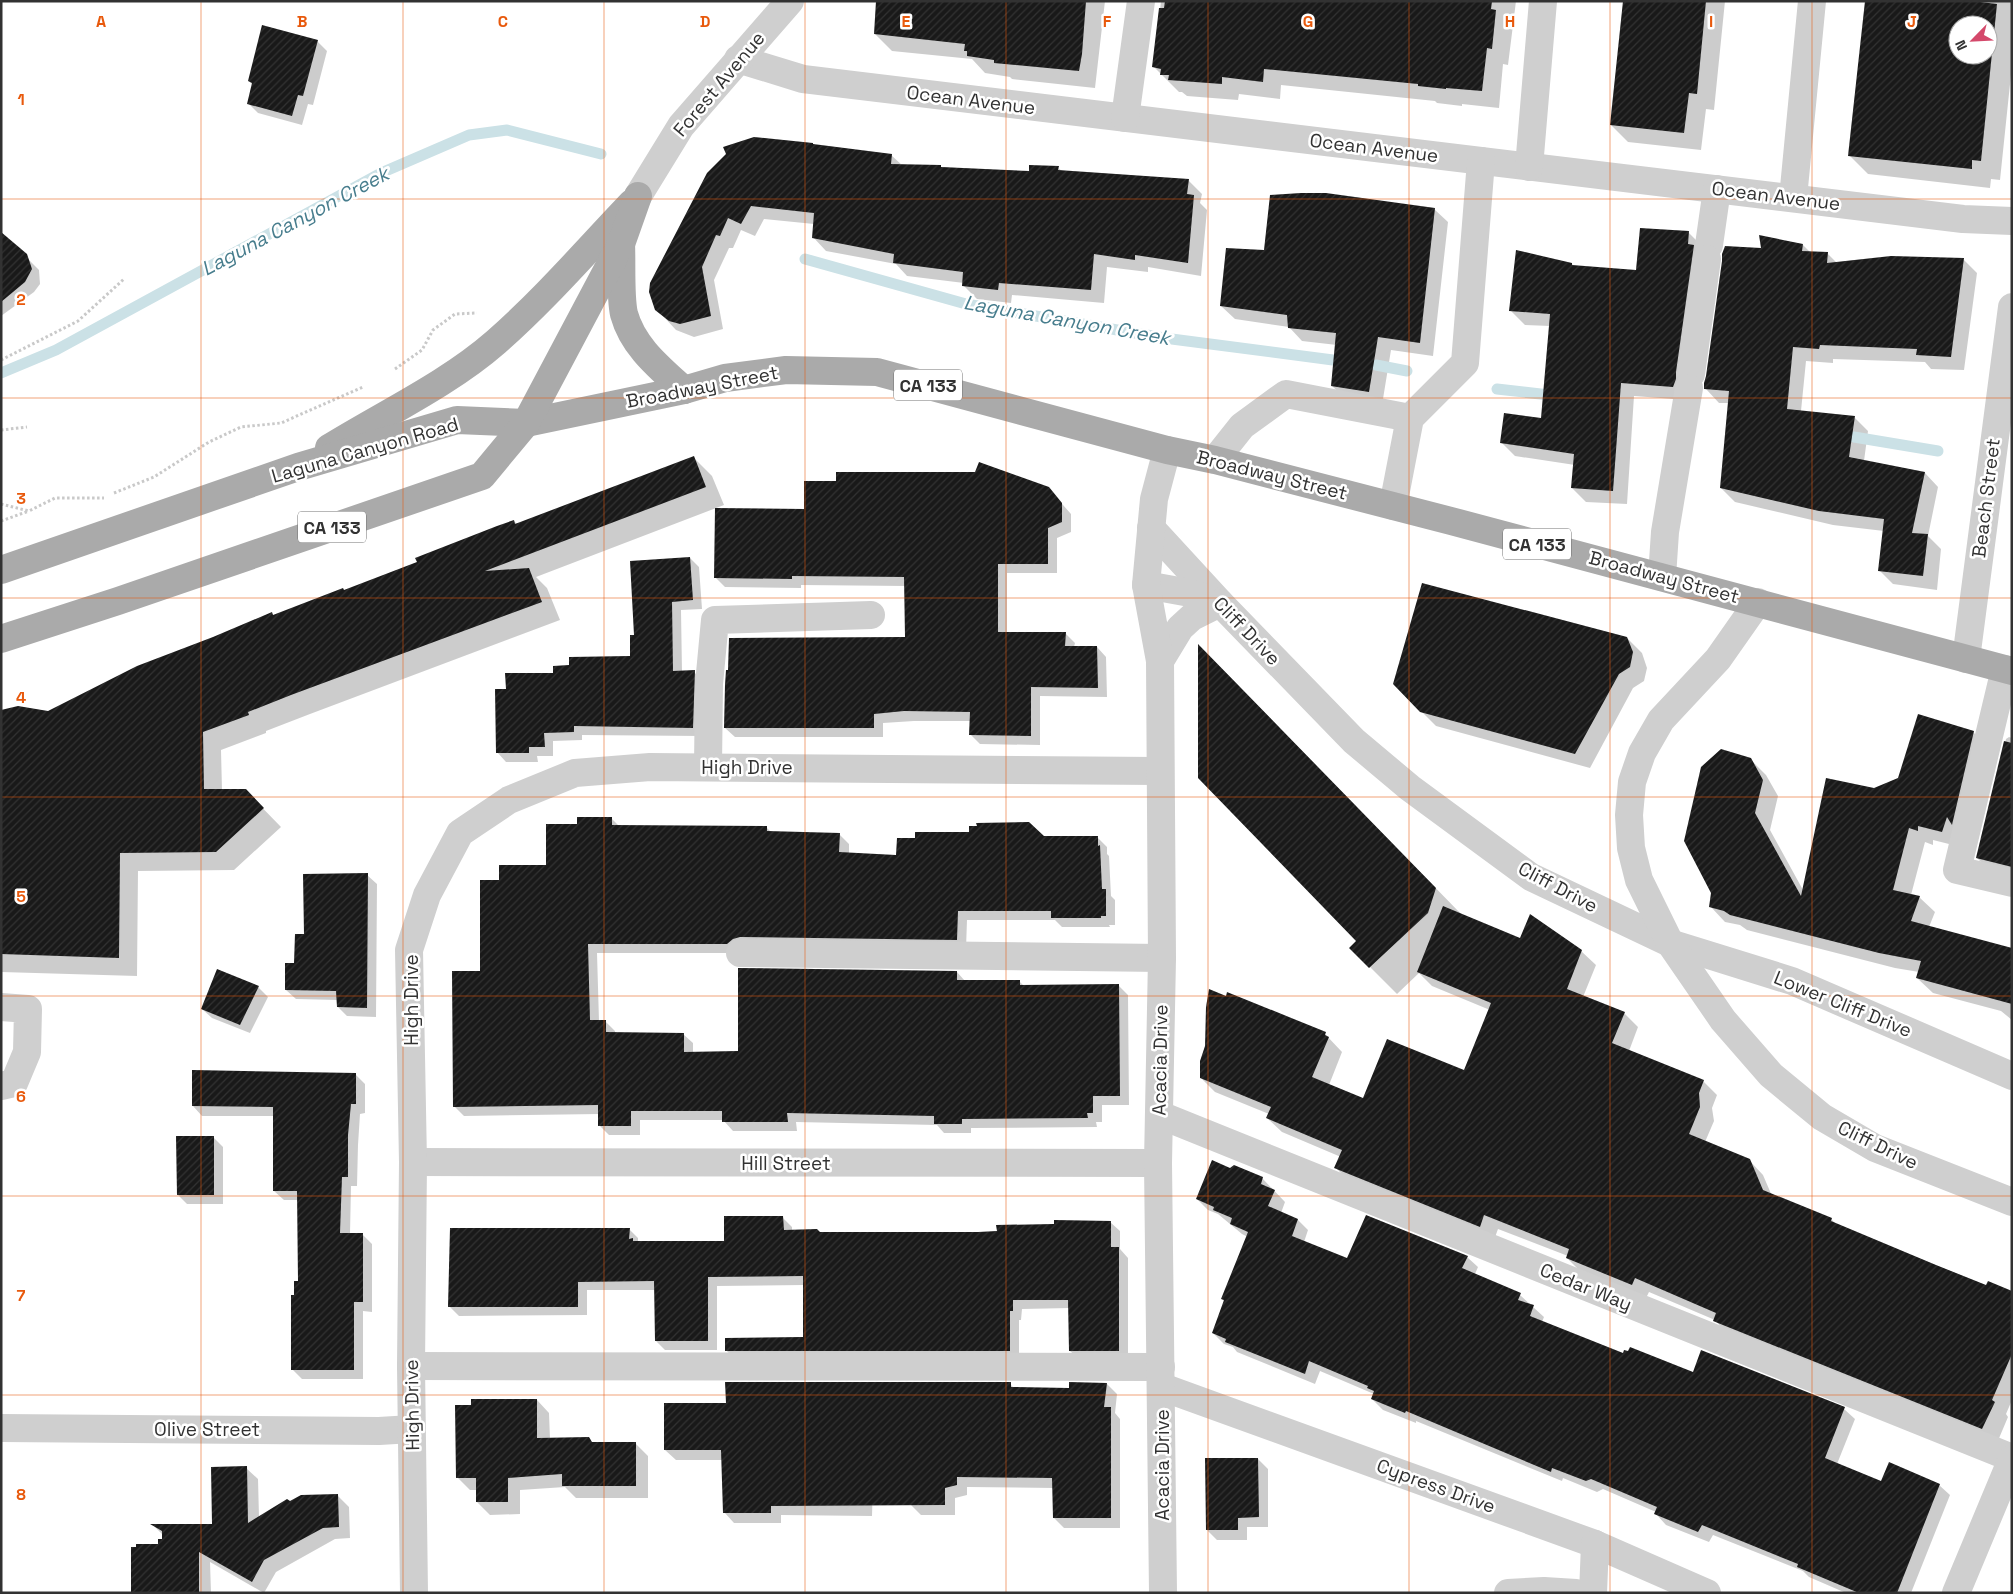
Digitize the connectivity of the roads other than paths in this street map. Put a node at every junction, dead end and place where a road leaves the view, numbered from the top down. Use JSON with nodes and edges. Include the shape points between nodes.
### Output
{"nodes":[{"id":1,"x":790,"y":1,"type":"edge"},
{"id":2,"x":1141,"y":1,"type":"edge"},
{"id":3,"x":1543,"y":1,"type":"edge"},
{"id":4,"x":1812,"y":1,"type":"edge"},
{"id":5,"x":738,"y":59,"type":"junction"},
{"id":6,"x":1125,"y":118,"type":"junction"},
{"id":7,"x":1481,"y":160,"type":"junction"},
{"id":8,"x":1529,"y":167,"type":"junction"},
{"id":9,"x":1717,"y":189,"type":"junction"},
{"id":10,"x":638,"y":196,"type":"junction"},
{"id":11,"x":1793,"y":198,"type":"junction"},
{"id":12,"x":2012,"y":221,"type":"edge"},
{"id":13,"x":621,"y":244,"type":"junction"},
{"id":14,"x":2012,"y":308,"type":"edge"},
{"id":15,"x":2009,"y":341,"type":"edge"},
{"id":16,"x":684,"y":390,"type":"junction"},
{"id":17,"x":1410,"y":418,"type":"junction"},
{"id":18,"x":526,"y":423,"type":"junction"},
{"id":19,"x":1167,"y":450,"type":"junction"},
{"id":20,"x":1215,"y":460,"type":"junction"},
{"id":21,"x":298,"y":467,"type":"junction"},
{"id":22,"x":1393,"y":506,"type":"junction"},
{"id":23,"x":1151,"y":528,"type":"junction"},
{"id":24,"x":1,"y":570,"type":"edge"},
{"id":25,"x":1662,"y":577,"type":"junction"},
{"id":26,"x":1146,"y":585,"type":"junction"},
{"id":27,"x":1758,"y":602,"type":"junction"},
{"id":28,"x":1220,"y":603,"type":"junction"},
{"id":29,"x":871,"y":615,"type":"dead end"},
{"id":30,"x":1,"y":639,"type":"edge"},
{"id":31,"x":1966,"y":659,"type":"junction"},
{"id":32,"x":1160,"y":660,"type":"junction"},
{"id":33,"x":2008,"y":670,"type":"edge"},
{"id":34,"x":708,"y":767,"type":"junction"},
{"id":35,"x":1160,"y":771,"type":"junction"},
{"id":36,"x":2012,"y":884,"type":"edge"},
{"id":37,"x":1670,"y":943,"type":"junction"},
{"id":38,"x":740,"y":954,"type":"dead end"},
{"id":39,"x":1162,"y":958,"type":"junction"},
{"id":40,"x":1,"y":1007,"type":"edge"},
{"id":41,"x":2012,"y":1076,"type":"edge"},
{"id":42,"x":1,"y":1086,"type":"edge"},
{"id":43,"x":1160,"y":1115,"type":"junction"},
{"id":44,"x":413,"y":1162,"type":"junction"},
{"id":45,"x":1158,"y":1163,"type":"junction"},
{"id":46,"x":2012,"y":1202,"type":"edge"},
{"id":47,"x":411,"y":1366,"type":"junction"},
{"id":48,"x":1161,"y":1377,"type":"junction"},
{"id":49,"x":1,"y":1428,"type":"edge"},
{"id":50,"x":412,"y":1429,"type":"junction"},
{"id":51,"x":2012,"y":1459,"type":"edge"},
{"id":52,"x":1595,"y":1544,"type":"junction"},
{"id":53,"x":414,"y":1593,"type":"edge"},
{"id":54,"x":1163,"y":1593,"type":"edge"},
{"id":55,"x":1508,"y":1593,"type":"edge"},
{"id":56,"x":1576,"y":1593,"type":"edge"},
{"id":57,"x":1593,"y":1593,"type":"edge"},
{"id":58,"x":1707,"y":1593,"type":"edge"},
{"id":59,"x":1956,"y":1593,"type":"edge"}],
"edges":[{"from":1,"to":5,"type":"street","name":"Forest Avenue"},
{"from":2,"to":6,"type":"street"},
{"from":3,"to":8,"type":"street"},
{"from":4,"to":11,"type":"street"},
{"from":5,"to":6,"type":"street","name":"Ocean Avenue","via":[[803,80]]},
{"from":5,"to":10,"type":"street","name":"Forest Avenue","via":[[681,126]]},
{"from":6,"to":7,"type":"street","name":"Ocean Avenue"},
{"from":7,"to":8,"type":"street","name":"Ocean Avenue"},
{"from":7,"to":17,"type":"street","via":[[1465,363]]},
{"from":8,"to":9,"type":"street","name":"Ocean Avenue"},
{"from":9,"to":11,"type":"street","name":"Ocean Avenue"},
{"from":9,"to":25,"type":"street","via":[[1665,532]]},
{"from":10,"to":13,"type":"main road"},
{"from":10,"to":21,"type":"main road","number":"CA 133","via":[[496,342],[438,383]]},
{"from":11,"to":12,"type":"street","name":"Ocean Avenue","via":[[1963,219]]},
{"from":13,"to":16,"type":"main road","via":[[624,313],[631,334],[654,362]]},
{"from":13,"to":18,"type":"main road"},
{"from":14,"to":15,"type":"street","name":"Beach Street"},
{"from":15,"to":31,"type":"street","name":"Beach Street"},
{"from":16,"to":18,"type":"main road","name":"Broadway Street","number":"CA 133"},
{"from":16,"to":19,"type":"main road","name":"Broadway Street","number":"CA 133","via":[[725,378],[786,370],[877,372]]},
{"from":17,"to":20,"type":"street","via":[[1286,394],[1242,426]]},
{"from":17,"to":22,"type":"street"},
{"from":18,"to":21,"type":"main road","name":"Laguna Canyon Road","number":"CA 133","via":[[457,420]]},
{"from":18,"to":30,"type":"main road","number":"CA 133","via":[[482,476]]},
{"from":19,"to":20,"type":"main road","name":"Broadway Street","number":"CA 133"},
{"from":19,"to":23,"type":"street","via":[[1154,499]]},
{"from":20,"to":22,"type":"main road","name":"Broadway Street","number":"CA 133"},
{"from":21,"to":24,"type":"main road","name":"Laguna Canyon Road","number":"CA 133"},
{"from":22,"to":25,"type":"main road","name":"Broadway Street","number":"CA 133"},
{"from":23,"to":26,"type":"street","name":"Acacia Drive"},
{"from":23,"to":28,"type":"street","name":"Cliff Drive"},
{"from":25,"to":27,"type":"main road","name":"Broadway Street","number":"CA 133"},
{"from":26,"to":28,"type":"street","via":[[1190,593]]},
{"from":26,"to":32,"type":"street","name":"Acacia Drive"},
{"from":27,"to":31,"type":"main road","name":"Broadway Street","number":"CA 133"},
{"from":27,"to":37,"type":"street","via":[[1718,659],[1661,720],[1642,753],[1632,782],[1631,848],[1638,880]]},
{"from":28,"to":32,"type":"street","via":[[1192,617],[1180,628]]},
{"from":28,"to":37,"type":"street","name":"Cliff Drive","via":[[1354,741],[1410,788],[1531,877]]},
{"from":29,"to":34,"type":"street","via":[[715,620],[709,684]]},
{"from":31,"to":33,"type":"main road","name":"Broadway Street","number":"CA 133"},
{"from":32,"to":35,"type":"street","name":"Acacia Drive"},
{"from":33,"to":36,"type":"street","via":[[1957,870]]},
{"from":34,"to":35,"type":"street","name":"High Drive"},
{"from":34,"to":44,"type":"street","name":"High Drive","via":[[650,766],[575,773],[509,800],[460,833],[426,895],[409,950]]},
{"from":35,"to":39,"type":"street","name":"Acacia Drive"},
{"from":37,"to":41,"type":"street","name":"Lower Cliff Drive","via":[[1792,981]]},
{"from":37,"to":46,"type":"street","name":"Cliff Drive","via":[[1723,1020],[1771,1075],[1822,1117],[1876,1148]]},
{"from":38,"to":39,"type":"street"},
{"from":39,"to":43,"type":"street","name":"Acacia Drive"},
{"from":40,"to":42,"type":"street","via":[[28,1009],[27,1052],[14,1083]]},
{"from":43,"to":45,"type":"street","name":"Acacia Drive"},
{"from":43,"to":51,"type":"street","name":"Cedar Way"},
{"from":44,"to":45,"type":"street","name":"Hill Street"},
{"from":44,"to":47,"type":"street","name":"High Drive"},
{"from":45,"to":48,"type":"street","name":"Acacia Drive"},
{"from":47,"to":48,"type":"street","name":"Cypress Drive"},
{"from":47,"to":50,"type":"street","name":"High Drive"},
{"from":48,"to":52,"type":"street","name":"Cypress Drive"},
{"from":48,"to":54,"type":"street","name":"Acacia Drive"},
{"from":49,"to":50,"type":"street","name":"Olive Street"},
{"from":50,"to":53,"type":"street","name":"High Drive"},
{"from":51,"to":59,"type":"street"},
{"from":52,"to":57,"type":"street"},
{"from":52,"to":58,"type":"street","name":"Cypress Drive"},
{"from":55,"to":56,"type":"street"}]}
